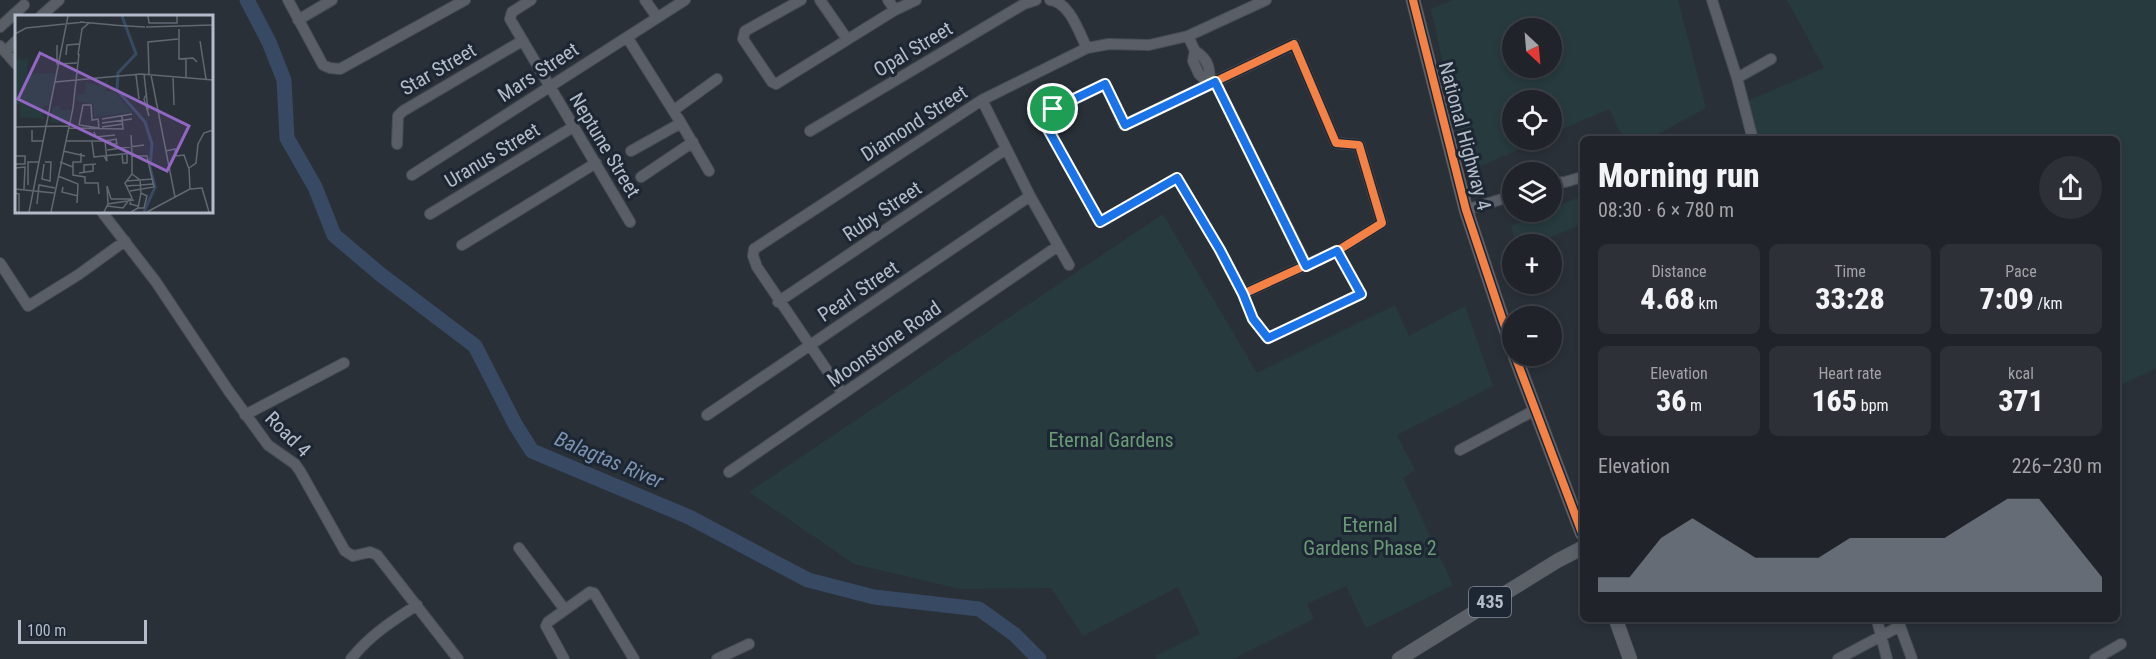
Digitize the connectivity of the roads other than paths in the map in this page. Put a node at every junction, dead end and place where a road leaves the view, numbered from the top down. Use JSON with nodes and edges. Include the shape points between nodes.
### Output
{"nodes":[{"id":1,"x":59,"y":0,"type":"edge"},
{"id":2,"x":288,"y":0,"type":"edge"},
{"id":3,"x":332,"y":0,"type":"edge"},
{"id":4,"x":465,"y":0,"type":"edge"},
{"id":5,"x":531,"y":0,"type":"edge"},
{"id":6,"x":645,"y":0,"type":"edge"},
{"id":7,"x":685,"y":0,"type":"edge"},
{"id":8,"x":801,"y":0,"type":"edge"},
{"id":9,"x":820,"y":0,"type":"edge"},
{"id":10,"x":888,"y":0,"type":"edge"},
{"id":11,"x":916,"y":0,"type":"edge"},
{"id":12,"x":1036,"y":0,"type":"edge"},
{"id":13,"x":1050,"y":0,"type":"edge"},
{"id":14,"x":1266,"y":0,"type":"edge"},
{"id":15,"x":1413,"y":0,"type":"edge"},
{"id":16,"x":1712,"y":0,"type":"edge"},
{"id":17,"x":24,"y":5,"type":"dead end"},
{"id":18,"x":895,"y":10,"type":"junction"},
{"id":19,"x":42,"y":15,"type":"edge"},
{"id":20,"x":657,"y":17,"type":"junction"},
{"id":21,"x":298,"y":20,"type":"junction"},
{"id":22,"x":0,"y":27,"type":"edge"},
{"id":23,"x":1188,"y":36,"type":"junction"},
{"id":24,"x":627,"y":37,"type":"junction"},
{"id":25,"x":847,"y":39,"type":"junction"},
{"id":26,"x":522,"y":41,"type":"junction"},
{"id":27,"x":1087,"y":48,"type":"junction"},
{"id":28,"x":3,"y":49,"type":"edge"},
{"id":29,"x":1771,"y":59,"type":"dead end"},
{"id":30,"x":15,"y":63,"type":"edge"},
{"id":31,"x":1737,"y":78,"type":"junction"},
{"id":32,"x":717,"y":79,"type":"dead end"},
{"id":33,"x":1212,"y":83,"type":"junction"},
{"id":34,"x":549,"y":87,"type":"junction"},
{"id":35,"x":982,"y":100,"type":"junction"},
{"id":36,"x":674,"y":110,"type":"junction"},
{"id":37,"x":681,"y":123,"type":"junction"},
{"id":38,"x":573,"y":127,"type":"junction"},
{"id":39,"x":810,"y":131,"type":"dead end"},
{"id":40,"x":1752,"y":136,"type":"edge"},
{"id":41,"x":693,"y":142,"type":"junction"},
{"id":42,"x":397,"y":144,"type":"dead end"},
{"id":43,"x":1006,"y":149,"type":"junction"},
{"id":44,"x":631,"y":151,"type":"dead end"},
{"id":45,"x":596,"y":163,"type":"junction"},
{"id":46,"x":709,"y":171,"type":"dead end"},
{"id":47,"x":412,"y":175,"type":"dead end"},
{"id":48,"x":641,"y":177,"type":"dead end"},
{"id":49,"x":1580,"y":178,"type":"edge"},
{"id":50,"x":1562,"y":182,"type":"edge"},
{"id":51,"x":1030,"y":196,"type":"junction"},
{"id":52,"x":1502,"y":199,"type":"edge"},
{"id":53,"x":1466,"y":210,"type":"junction"},
{"id":54,"x":103,"y":213,"type":"edge"},
{"id":55,"x":429,"y":214,"type":"dead end"},
{"id":56,"x":630,"y":222,"type":"dead end"},
{"id":57,"x":125,"y":241,"type":"junction"},
{"id":58,"x":462,"y":245,"type":"dead end"},
{"id":59,"x":1058,"y":246,"type":"junction"},
{"id":60,"x":1337,"y":251,"type":"junction"},
{"id":61,"x":0,"y":262,"type":"edge"},
{"id":62,"x":1069,"y":265,"type":"dead end"},
{"id":63,"x":1306,"y":266,"type":"junction"},
{"id":64,"x":1243,"y":294,"type":"junction"},
{"id":65,"x":778,"y":302,"type":"junction"},
{"id":66,"x":1502,"y":321,"type":"edge"},
{"id":67,"x":810,"y":346,"type":"junction"},
{"id":68,"x":344,"y":363,"type":"dead end"},
{"id":69,"x":1519,"y":366,"type":"edge"},
{"id":70,"x":843,"y":394,"type":"junction"},
{"id":71,"x":1535,"y":410,"type":"junction"},
{"id":72,"x":245,"y":415,"type":"junction"},
{"id":73,"x":707,"y":415,"type":"dead end"},
{"id":74,"x":1460,"y":450,"type":"dead end"},
{"id":75,"x":729,"y":472,"type":"dead end"},
{"id":76,"x":1580,"y":528,"type":"edge"},
{"id":77,"x":519,"y":548,"type":"dead end"},
{"id":78,"x":1580,"y":549,"type":"edge"},
{"id":79,"x":417,"y":605,"type":"junction"},
{"id":80,"x":565,"y":610,"type":"junction"},
{"id":81,"x":1617,"y":622,"type":"edge"},
{"id":82,"x":1878,"y":622,"type":"edge"},
{"id":83,"x":1881,"y":634,"type":"junction"},
{"id":84,"x":748,"y":644,"type":"dead end"},
{"id":85,"x":2121,"y":644,"type":"dead end"},
{"id":86,"x":351,"y":659,"type":"edge"},
{"id":87,"x":458,"y":659,"type":"edge"},
{"id":88,"x":564,"y":659,"type":"edge"},
{"id":89,"x":634,"y":659,"type":"edge"},
{"id":90,"x":717,"y":659,"type":"edge"},
{"id":91,"x":1399,"y":659,"type":"edge"},
{"id":92,"x":1630,"y":659,"type":"edge"},
{"id":93,"x":1838,"y":659,"type":"edge"},
{"id":94,"x":1887,"y":659,"type":"edge"},
{"id":95,"x":1911,"y":659,"type":"edge"},
{"id":96,"x":2095,"y":659,"type":"edge"}],
"edges":[{"from":1,"to":19,"type":"street"},
{"from":2,"to":21,"type":"street"},
{"from":3,"to":21,"type":"street"},
{"from":4,"to":21,"type":"street","via":[[340,69],[323,65]]},
{"from":5,"to":26,"type":"street","name":"Neptune Street","via":[[512,12],[510,19]]},
{"from":6,"to":20,"type":"street"},
{"from":7,"to":20,"type":"street","name":"Mars Street"},
{"from":8,"to":25,"type":"street","via":[[743,35],[772,82],[780,83]]},
{"from":9,"to":25,"type":"street"},
{"from":10,"to":18,"type":"street"},
{"from":11,"to":18,"type":"street"},
{"from":12,"to":39,"type":"street","name":"Opal Street"},
{"from":13,"to":27,"type":"street","via":[[1066,9]]},
{"from":14,"to":23,"type":"street","name":"Diamond Street"},
{"from":15,"to":53,"type":"main road","name":"National Highway 4"},
{"from":16,"to":31,"type":"street"},
{"from":17,"to":22,"type":"street"},
{"from":18,"to":25,"type":"street"},
{"from":20,"to":24,"type":"street","name":"Mars Street"},
{"from":23,"to":27,"type":"street","name":"Diamond Street","via":[[1149,45]]},
{"from":23,"to":33,"type":"street","via":[[1199,74]]},
{"from":24,"to":34,"type":"street","name":"Mars Street"},
{"from":24,"to":36,"type":"street"},
{"from":26,"to":34,"type":"street","name":"Neptune Street"},
{"from":26,"to":42,"type":"street","name":"Star Street","via":[[403,111],[398,116]]},
{"from":27,"to":35,"type":"street","name":"Diamond Street"},
{"from":28,"to":30,"type":"street"},
{"from":29,"to":31,"type":"street"},
{"from":31,"to":40,"type":"street"},
{"from":32,"to":36,"type":"street"},
{"from":33,"to":60,"type":"street","via":[[1294,44],[1336,143],[1359,145],[1382,223]]},
{"from":33,"to":63,"type":"street"},
{"from":33,"to":64,"type":"street","via":[[1125,125],[1105,84],[1043,114],[1044,122],[1099,221],[1104,222],[1177,178]]},
{"from":34,"to":38,"type":"street","name":"Neptune Street"},
{"from":34,"to":47,"type":"street","name":"Mars Street"},
{"from":35,"to":43,"type":"street"},
{"from":35,"to":65,"type":"street","name":"Diamond Street","via":[[754,249],[757,267]]},
{"from":36,"to":37,"type":"street"},
{"from":37,"to":41,"type":"street"},
{"from":37,"to":44,"type":"street"},
{"from":38,"to":45,"type":"street","name":"Neptune Street"},
{"from":38,"to":55,"type":"street","name":"Uranus Street"},
{"from":41,"to":46,"type":"street"},
{"from":41,"to":48,"type":"street"},
{"from":43,"to":51,"type":"street"},
{"from":43,"to":65,"type":"street","name":"Ruby Street"},
{"from":45,"to":56,"type":"street","name":"Neptune Street"},
{"from":45,"to":58,"type":"street"},
{"from":49,"to":50,"type":"street"},
{"from":51,"to":59,"type":"street"},
{"from":51,"to":67,"type":"street","name":"Pearl Street"},
{"from":52,"to":53,"type":"street"},
{"from":53,"to":66,"type":"main road","name":"National Highway 4"},
{"from":54,"to":57,"type":"street","name":"Road 4"},
{"from":57,"to":61,"type":"street","via":[[28,306]]},
{"from":57,"to":72,"type":"street","name":"Road 4"},
{"from":59,"to":62,"type":"street"},
{"from":59,"to":70,"type":"street","name":"Moonstone Road"},
{"from":60,"to":63,"type":"street"},
{"from":60,"to":64,"type":"street","via":[[1361,294],[1268,338],[1253,319]]},
{"from":63,"to":64,"type":"street"},
{"from":65,"to":67,"type":"street","name":"Diamond Street"},
{"from":67,"to":70,"type":"street","name":"Diamond Street"},
{"from":67,"to":73,"type":"street","name":"Pearl Street"},
{"from":68,"to":72,"type":"street"},
{"from":69,"to":71,"type":"main road"},
{"from":70,"to":75,"type":"street","name":"Moonstone Road"},
{"from":71,"to":74,"type":"street"},
{"from":71,"to":76,"type":"main road"},
{"from":72,"to":79,"type":"street","name":"Road 4","via":[[268,445],[295,464],[345,551],[349,555],[375,553]]},
{"from":77,"to":80,"type":"street"},
{"from":78,"to":91,"type":"main road","number":"435"},
{"from":79,"to":86,"type":"street","via":[[379,630]]},
{"from":79,"to":87,"type":"street","name":"Road 4"},
{"from":80,"to":88,"type":"street","via":[[546,626]]},
{"from":80,"to":89,"type":"street","via":[[594,593]]},
{"from":81,"to":92,"type":"main road"},
{"from":82,"to":83,"type":"street"},
{"from":83,"to":93,"type":"street"},
{"from":83,"to":94,"type":"street"},
{"from":83,"to":95,"type":"street","via":[[1900,626]]},
{"from":84,"to":90,"type":"street"},
{"from":85,"to":96,"type":"street"}]}
